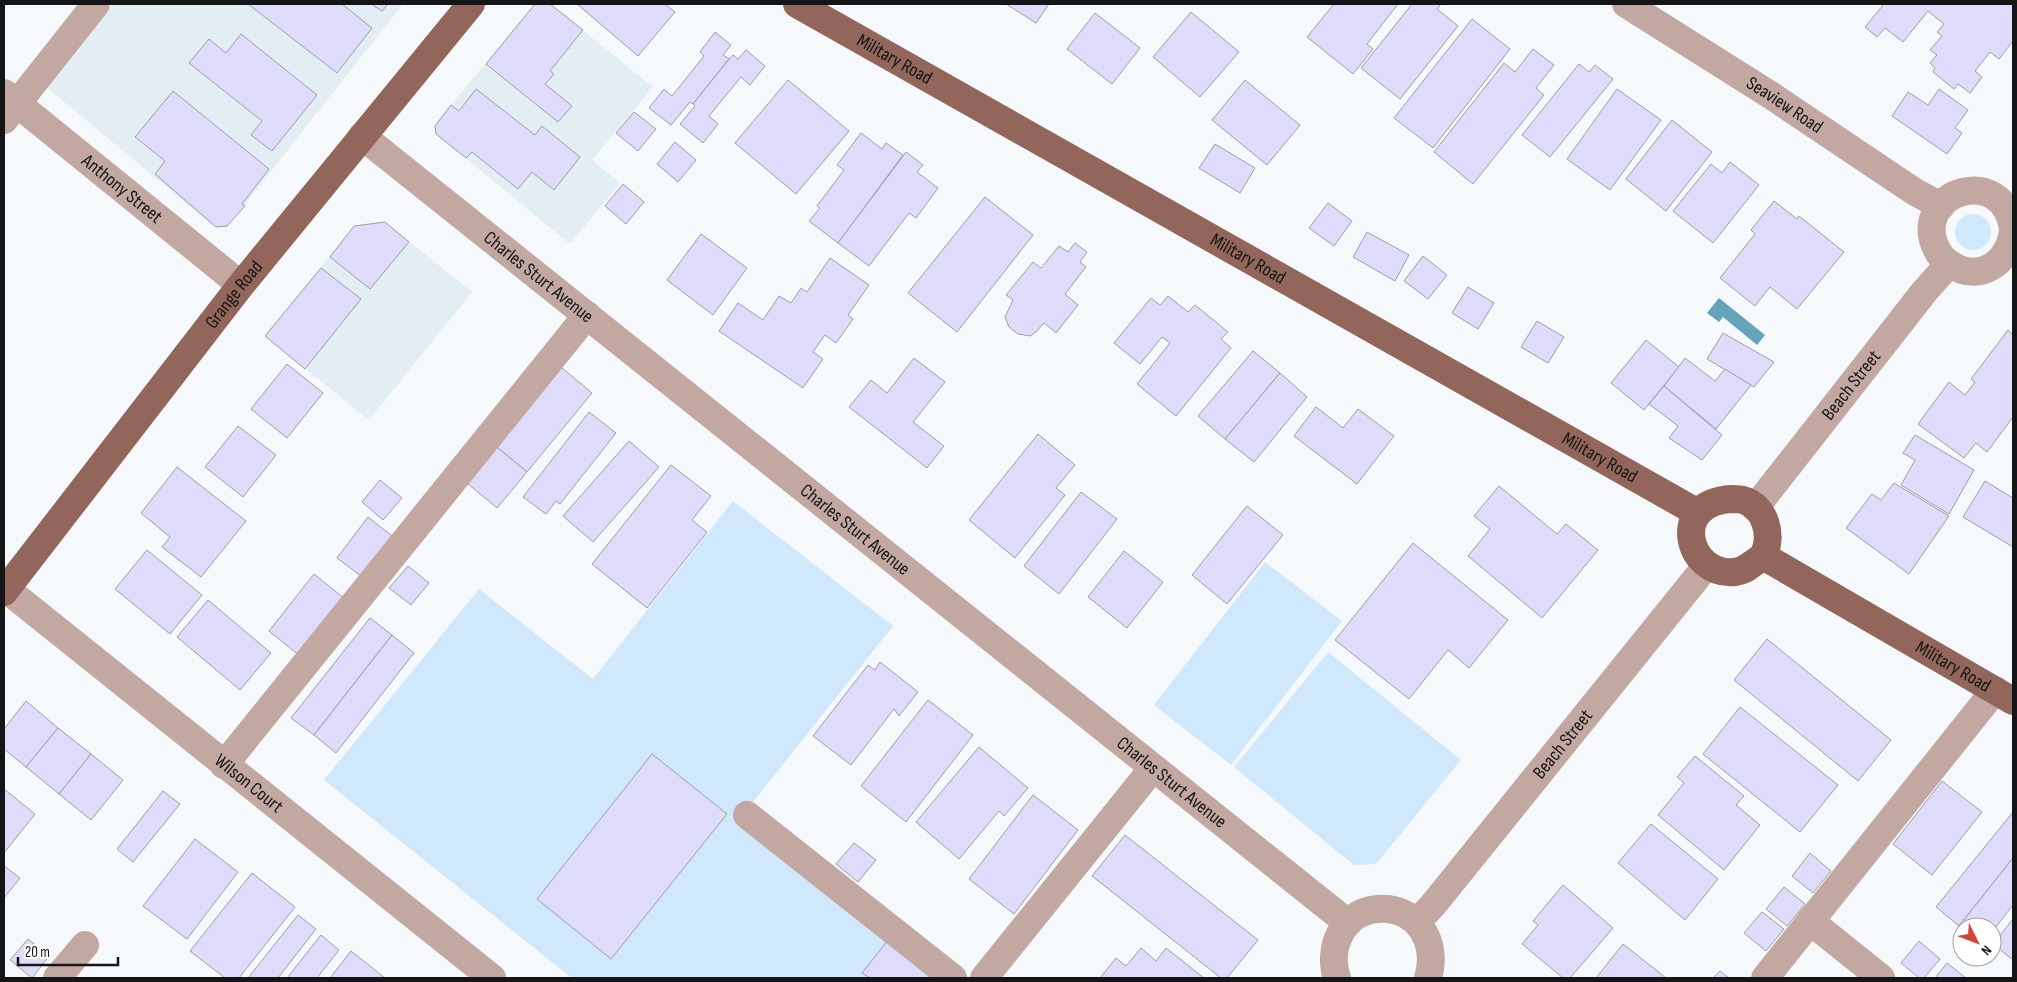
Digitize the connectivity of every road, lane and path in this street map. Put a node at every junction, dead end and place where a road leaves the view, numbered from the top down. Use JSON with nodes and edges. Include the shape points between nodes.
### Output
{"nodes":[{"id":1,"x":96,"y":4,"type":"edge"},
{"id":2,"x":471,"y":4,"type":"edge"},
{"id":3,"x":797,"y":4,"type":"edge"},
{"id":4,"x":1626,"y":4,"type":"edge"},
{"id":5,"x":8,"y":105,"type":"edge"},
{"id":6,"x":362,"y":136,"type":"junction"},
{"id":7,"x":1941,"y":206,"type":"junction"},
{"id":8,"x":2012,"y":233,"type":"edge"},
{"id":9,"x":1949,"y":264,"type":"junction"},
{"id":10,"x":242,"y":285,"type":"junction"},
{"id":11,"x":587,"y":315,"type":"junction"},
{"id":12,"x":1755,"y":508,"type":"junction"},
{"id":13,"x":1698,"y":513,"type":"junction"},
{"id":14,"x":1763,"y":556,"type":"junction"},
{"id":15,"x":1707,"y":565,"type":"junction"},
{"id":16,"x":5,"y":590,"type":"edge"},
{"id":17,"x":2004,"y":695,"type":"edge"},
{"id":18,"x":224,"y":765,"type":"junction"},
{"id":19,"x":1153,"y":768,"type":"junction"},
{"id":20,"x":747,"y":815,"type":"dead end"},
{"id":21,"x":1810,"y":921,"type":"junction"},
{"id":22,"x":1416,"y":922,"type":"junction"},
{"id":23,"x":1348,"y":923,"type":"junction"},
{"id":24,"x":85,"y":945,"type":"dead end"},
{"id":25,"x":57,"y":978,"type":"edge"},
{"id":26,"x":492,"y":978,"type":"edge"},
{"id":27,"x":952,"y":978,"type":"edge"},
{"id":28,"x":984,"y":978,"type":"edge"},
{"id":29,"x":1337,"y":978,"type":"edge"},
{"id":30,"x":1428,"y":978,"type":"edge"},
{"id":31,"x":1765,"y":978,"type":"edge"},
{"id":32,"x":1881,"y":978,"type":"edge"}],
"edges":[{"from":1,"to":5,"type":"street"},
{"from":2,"to":6,"type":"main road","name":"Grange Road"},
{"from":3,"to":13,"type":"main road","name":"Military Road"},
{"from":4,"to":7,"type":"street","name":"Seaview Road"},
{"from":5,"to":10,"type":"street","name":"Anthony Street"},
{"from":6,"to":10,"type":"main road","name":"Grange Road"},
{"from":6,"to":11,"type":"street","name":"Charles Sturt Avenue"},
{"from":7,"to":8,"type":"street","via":[[1961,192],[1986,192],[2001,202]]},
{"from":7,"to":9,"type":"street","via":[[1935,215],[1932,236],[1938,252]]},
{"from":8,"to":9,"type":"street","via":[[2000,261],[1991,267],[1964,270]]},
{"from":9,"to":12,"type":"street","name":"Beach Street"},
{"from":10,"to":16,"type":"main road","name":"Grange Road"},
{"from":11,"to":18,"type":"street"},
{"from":11,"to":19,"type":"street","name":"Charles Sturt Avenue"},
{"from":12,"to":13,"type":"main road","via":[[1744,500],[1720,500],[1705,505]]},
{"from":12,"to":14,"type":"main road","via":[[1766,521],[1768,538]]},
{"from":13,"to":15,"type":"main road","via":[[1691,527],[1691,540]]},
{"from":14,"to":15,"type":"main road","via":[[1746,570],[1734,572],[1718,571]]},
{"from":14,"to":17,"type":"main road","name":"Military Road"},
{"from":15,"to":22,"type":"street","name":"Beach Street"},
{"from":16,"to":18,"type":"street","name":"Wilson Court"},
{"from":17,"to":21,"type":"street"},
{"from":18,"to":26,"type":"street","name":"Wilson Court"},
{"from":19,"to":23,"type":"street","name":"Charles Sturt Avenue"},
{"from":19,"to":28,"type":"street"},
{"from":20,"to":27,"type":"street"},
{"from":21,"to":31,"type":"street"},
{"from":21,"to":32,"type":"street"},
{"from":22,"to":23,"type":"street","via":[[1404,914],[1375,909]]},
{"from":22,"to":30,"type":"street","via":[[1426,934],[1431,948]]},
{"from":23,"to":29,"type":"street","via":[[1338,936],[1334,951],[1333,967]]},
{"from":24,"to":25,"type":"street"}]}
